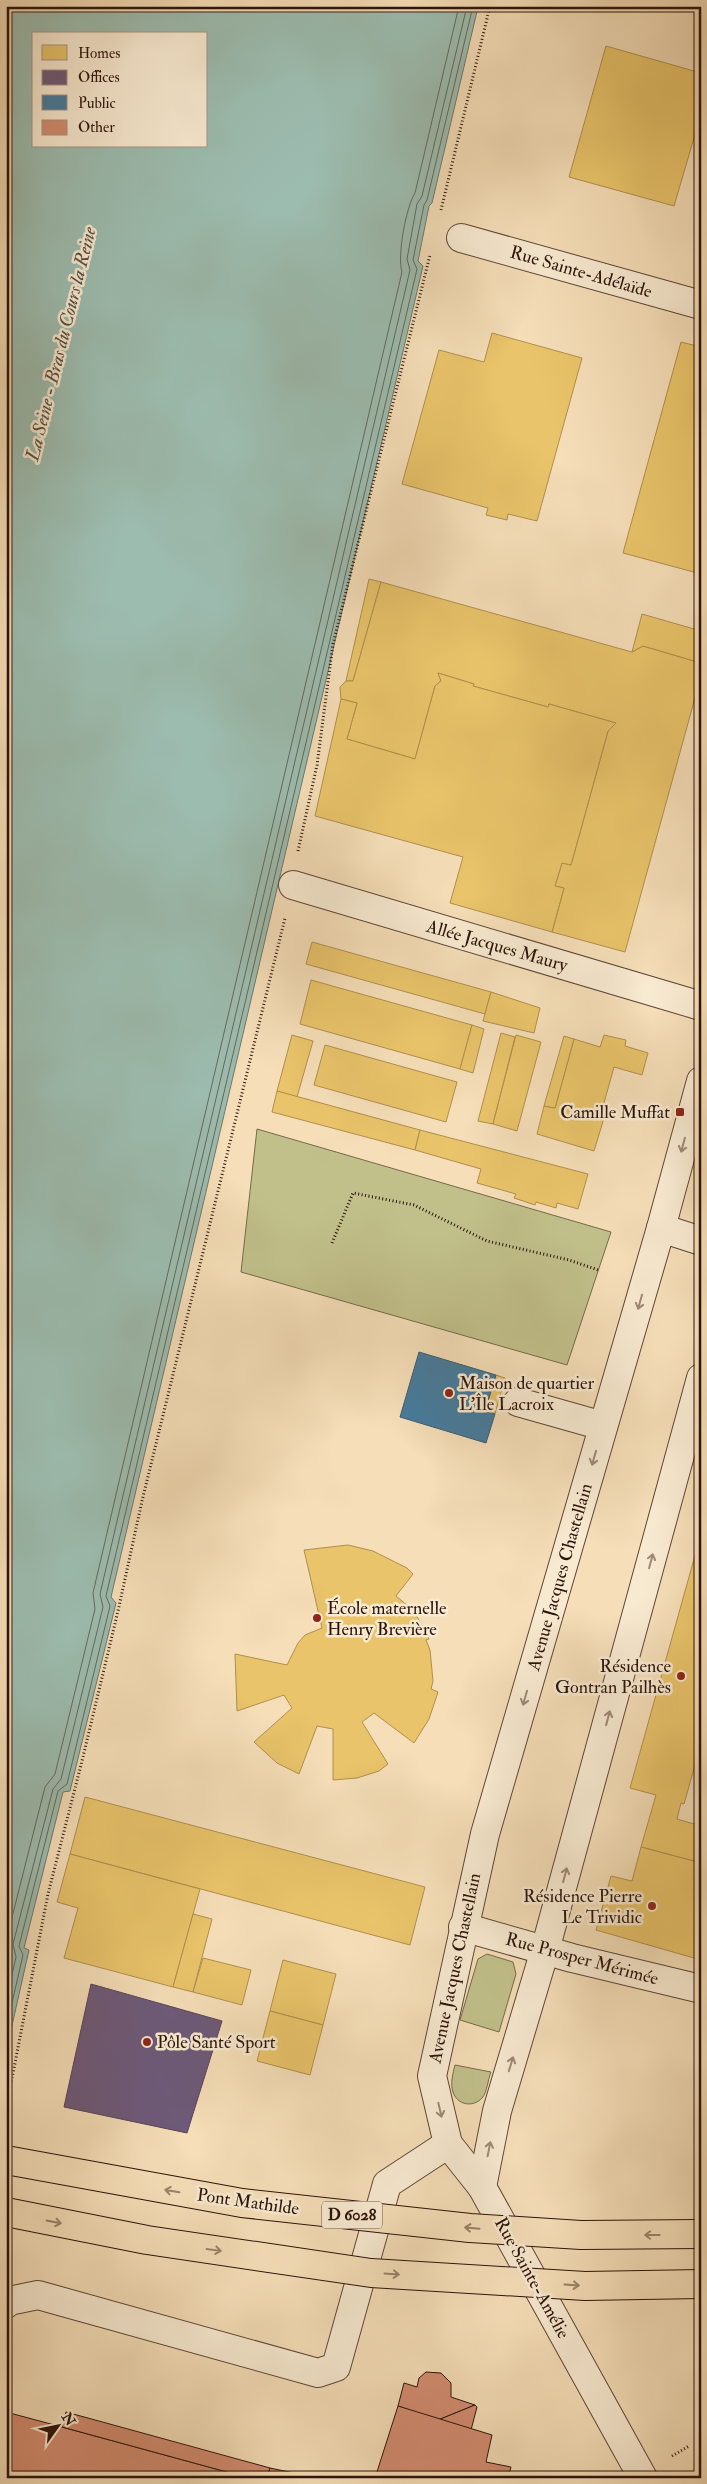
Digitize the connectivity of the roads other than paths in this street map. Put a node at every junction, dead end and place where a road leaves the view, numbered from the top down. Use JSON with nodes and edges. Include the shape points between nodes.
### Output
{"nodes":[{"id":1,"x":461,"y":238,"type":"dead end"},
{"id":2,"x":701,"y":305,"type":"edge"},
{"id":3,"x":293,"y":885,"type":"road end"},
{"id":4,"x":701,"y":1006,"type":"edge"},
{"id":5,"x":701,"y":1081,"type":"edge"},
{"id":6,"x":661,"y":1228,"type":"junction"},
{"id":7,"x":701,"y":1241,"type":"edge"},
{"id":8,"x":701,"y":1378,"type":"edge"},
{"id":9,"x":518,"y":1402,"type":"dead end"},
{"id":10,"x":603,"y":1426,"type":"junction"},
{"id":11,"x":463,"y":1927,"type":"junction"},
{"id":12,"x":545,"y":1950,"type":"junction"},
{"id":13,"x":701,"y":1989,"type":"edge"},
{"id":14,"x":432,"y":2076,"type":"joint"},
{"id":15,"x":448,"y":2144,"type":"junction"},
{"id":16,"x":6,"y":2160,"type":"edge"},
{"id":17,"x":482,"y":2187,"type":"junction"},
{"id":18,"x":6,"y":2212,"type":"edge"},
{"id":19,"x":701,"y":2234,"type":"edge"},
{"id":20,"x":701,"y":2284,"type":"edge"},
{"id":21,"x":6,"y":2304,"type":"edge"},
{"id":22,"x":643,"y":2478,"type":"edge"}],
"edges":[{"from":1,"to":2,"type":"street","name":"Rue Sainte-Adélaïde"},
{"from":3,"to":4,"type":"street","name":"Allée Jacques Maury"},
{"from":5,"to":6,"type":"street","name":"Avenue Jacques Chastellain","one_way":true},
{"from":6,"to":7,"type":"street"},
{"from":6,"to":10,"type":"street","name":"Avenue Jacques Chastellain","one_way":true},
{"from":12,"to":8,"type":"street","one_way":true},
{"from":9,"to":10,"type":"street"},
{"from":10,"to":11,"type":"street","name":"Avenue Jacques Chastellain","one_way":true,"via":[[485,1834]]},
{"from":11,"to":12,"type":"street","name":"Rue Prosper Mérimée"},
{"from":11,"to":14,"type":"street","name":"Avenue Jacques Chastellain"},
{"from":12,"to":13,"type":"street","name":"Rue Prosper Mérimée"},
{"from":17,"to":12,"type":"street","one_way":true,"via":[[497,2111]]},
{"from":14,"to":15,"type":"street","name":"Rue Sainte-Amélie","one_way":true},
{"from":15,"to":17,"type":"street","name":"Rue Sainte-Amélie"},
{"from":15,"to":21,"type":"street","via":[[387,2184],[336,2367],[318,2374],[38,2295]]},
{"from":19,"to":16,"type":"main road","name":"Pont Mathilde","number":"D 6028","one_way":true,"bridge":true,"via":[[581,2235],[470,2228],[242,2203]]},
{"from":17,"to":22,"type":"street","name":"Rue Sainte-Amélie"},
{"from":18,"to":20,"type":"main road","one_way":true,"bridge":true,"via":[[147,2240],[370,2273],[585,2286]]}]}
